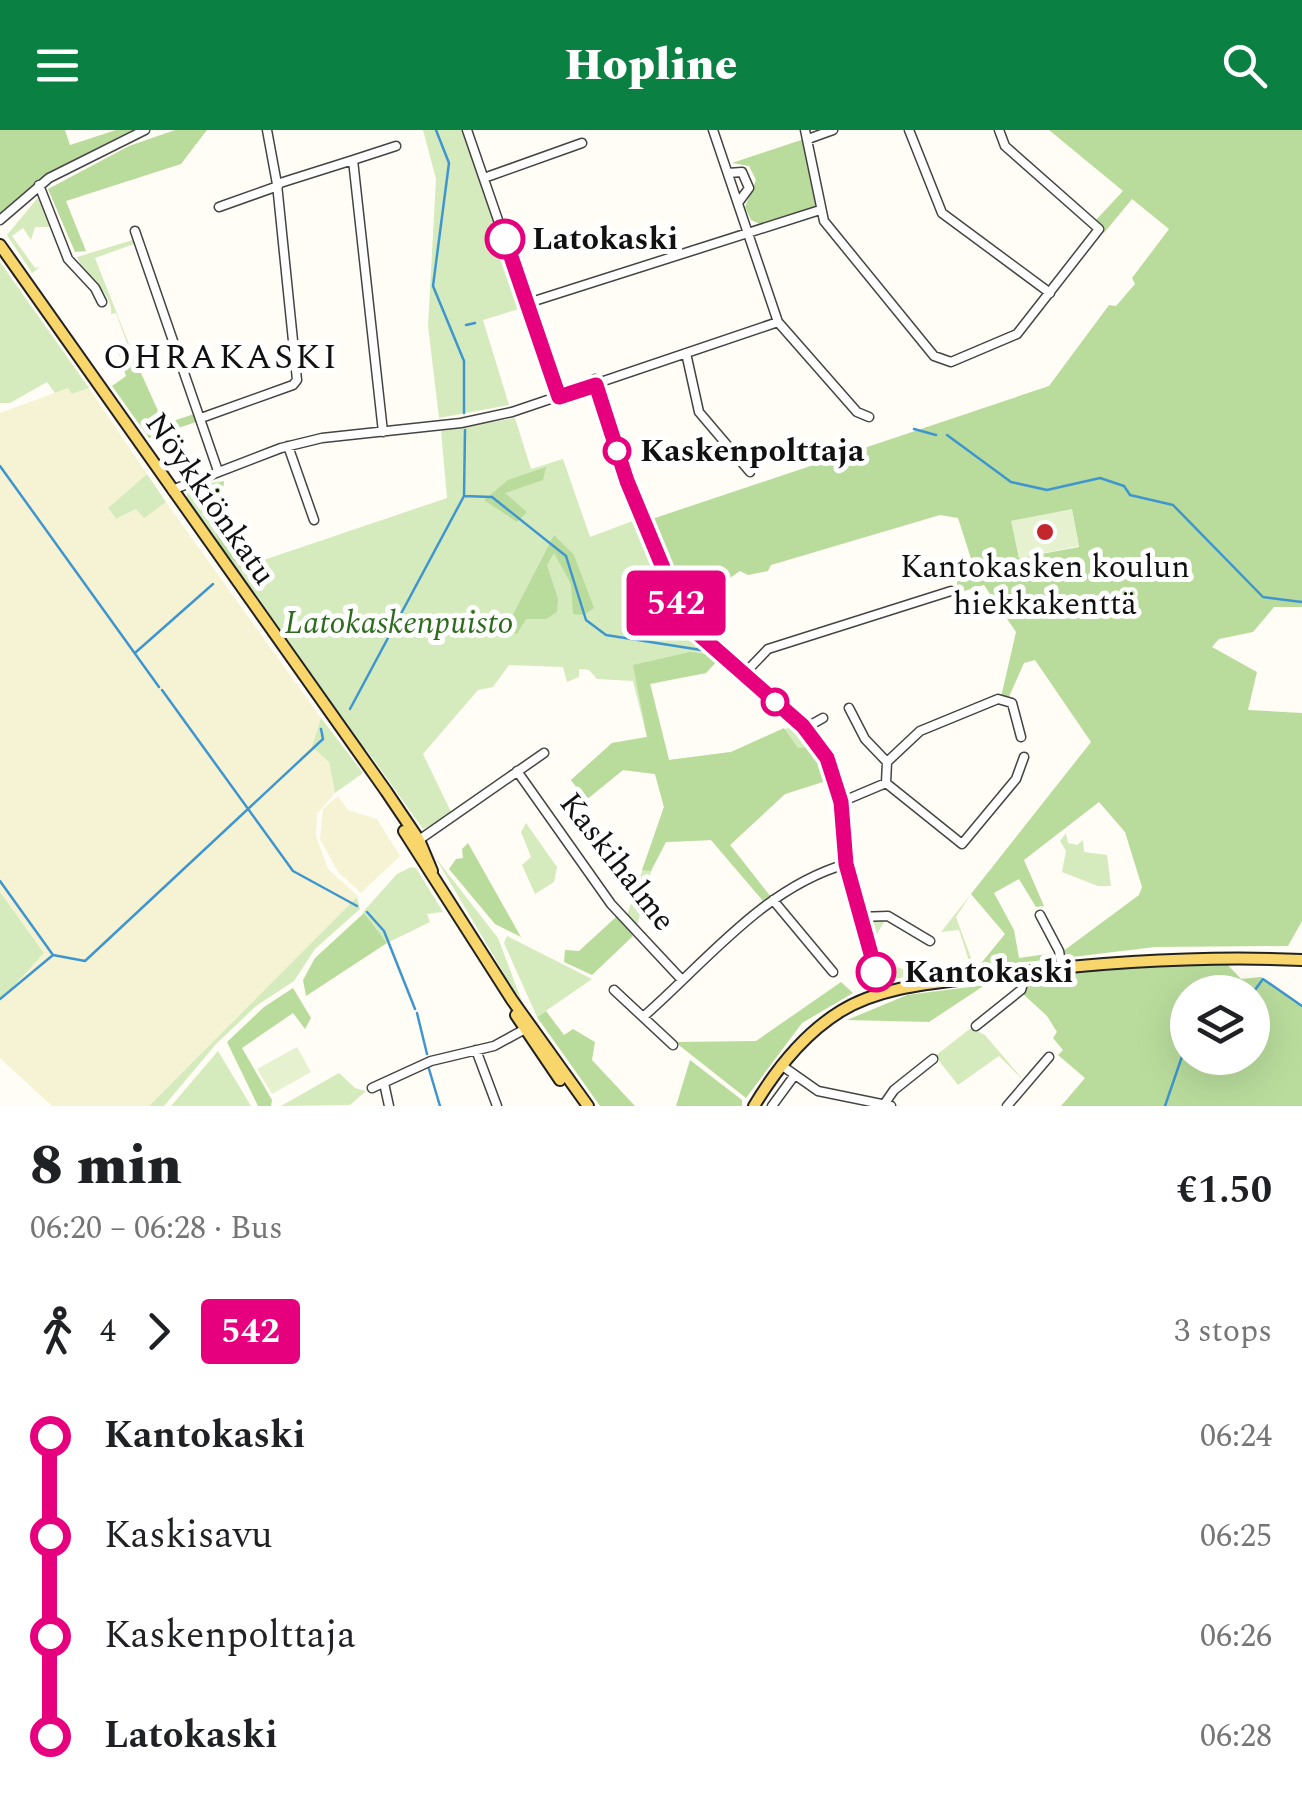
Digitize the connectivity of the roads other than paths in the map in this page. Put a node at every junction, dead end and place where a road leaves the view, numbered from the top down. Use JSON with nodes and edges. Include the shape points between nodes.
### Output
{"nodes":[{"id":1,"x":145,"y":130,"type":"edge"},
{"id":2,"x":267,"y":130,"type":"edge"},
{"id":3,"x":467,"y":130,"type":"edge"},
{"id":4,"x":713,"y":130,"type":"edge"},
{"id":5,"x":833,"y":130,"type":"edge"},
{"id":6,"x":909,"y":130,"type":"edge"},
{"id":7,"x":998,"y":130,"type":"edge"},
{"id":8,"x":807,"y":134,"type":"edge"},
{"id":9,"x":582,"y":143,"type":"dead end"},
{"id":10,"x":396,"y":146,"type":"dead end"},
{"id":11,"x":353,"y":160,"type":"junction"},
{"id":12,"x":728,"y":173,"type":"junction"},
{"id":13,"x":484,"y":178,"type":"junction"},
{"id":14,"x":39,"y":184,"type":"junction"},
{"id":15,"x":278,"y":185,"type":"junction"},
{"id":16,"x":738,"y":203,"type":"junction"},
{"id":17,"x":219,"y":207,"type":"dead end"},
{"id":18,"x":820,"y":210,"type":"junction"},
{"id":19,"x":0,"y":220,"type":"edge"},
{"id":20,"x":135,"y":232,"type":"dead end"},
{"id":21,"x":748,"y":232,"type":"junction"},
{"id":22,"x":0,"y":245,"type":"edge"},
{"id":23,"x":1050,"y":293,"type":"junction"},
{"id":24,"x":102,"y":302,"type":"dead end"},
{"id":25,"x":528,"y":303,"type":"junction"},
{"id":26,"x":778,"y":322,"type":"junction"},
{"id":27,"x":686,"y":353,"type":"junction"},
{"id":28,"x":596,"y":382,"type":"junction"},
{"id":29,"x":559,"y":397,"type":"junction"},
{"id":30,"x":869,"y":417,"type":"dead end"},
{"id":31,"x":201,"y":418,"type":"junction"},
{"id":32,"x":383,"y":432,"type":"junction"},
{"id":33,"x":288,"y":446,"type":"junction"},
{"id":34,"x":218,"y":471,"type":"junction"},
{"id":35,"x":750,"y":472,"type":"dead end"},
{"id":36,"x":172,"y":490,"type":"junction"},
{"id":37,"x":314,"y":520,"type":"dead end"},
{"id":38,"x":951,"y":592,"type":"dead end"},
{"id":39,"x":743,"y":675,"type":"junction"},
{"id":40,"x":849,"y":708,"type":"dead end"},
{"id":41,"x":823,"y":718,"type":"dead end"},
{"id":42,"x":806,"y":728,"type":"junction"},
{"id":43,"x":1022,"y":737,"type":"dead end"},
{"id":44,"x":544,"y":754,"type":"dead end"},
{"id":45,"x":1024,"y":758,"type":"dead end"},
{"id":46,"x":887,"y":762,"type":"junction"},
{"id":47,"x":517,"y":772,"type":"junction"},
{"id":48,"x":886,"y":783,"type":"junction"},
{"id":49,"x":841,"y":802,"type":"junction"},
{"id":50,"x":416,"y":842,"type":"junction"},
{"id":51,"x":846,"y":864,"type":"junction"},
{"id":52,"x":773,"y":900,"type":"junction"},
{"id":53,"x":1040,"y":915,"type":"dead end"},
{"id":54,"x":858,"y":917,"type":"junction"},
{"id":55,"x":930,"y":940,"type":"dead end"},
{"id":56,"x":1302,"y":960,"type":"edge"},
{"id":57,"x":1062,"y":968,"type":"junction"},
{"id":58,"x":833,"y":972,"type":"dead end"},
{"id":59,"x":1027,"y":972,"type":"junction"},
{"id":60,"x":682,"y":980,"type":"junction"},
{"id":61,"x":614,"y":990,"type":"dead end"},
{"id":62,"x":883,"y":994,"type":"junction"},
{"id":63,"x":643,"y":1017,"type":"junction"},
{"id":64,"x":976,"y":1026,"type":"dead end"},
{"id":65,"x":528,"y":1027,"type":"junction"},
{"id":66,"x":673,"y":1045,"type":"dead end"},
{"id":67,"x":476,"y":1050,"type":"junction"},
{"id":68,"x":1049,"y":1058,"type":"dead end"},
{"id":69,"x":934,"y":1059,"type":"dead end"},
{"id":70,"x":787,"y":1070,"type":"junction"},
{"id":71,"x":384,"y":1083,"type":"junction"},
{"id":72,"x":372,"y":1088,"type":"dead end"},
{"id":73,"x":888,"y":1105,"type":"edge"},
{"id":74,"x":389,"y":1106,"type":"edge"},
{"id":75,"x":497,"y":1106,"type":"edge"},
{"id":76,"x":585,"y":1106,"type":"edge"},
{"id":77,"x":758,"y":1106,"type":"edge"},
{"id":78,"x":772,"y":1106,"type":"edge"},
{"id":79,"x":1007,"y":1106,"type":"edge"}],
"edges":[{"from":1,"to":14,"type":"street"},
{"from":2,"to":15,"type":"street"},
{"from":3,"to":13,"type":"street"},
{"from":4,"to":12,"type":"street"},
{"from":5,"to":8,"type":"street"},
{"from":6,"to":23,"type":"street","via":[[942,213]]},
{"from":7,"to":23,"type":"street","via":[[1005,146],[1096,224],[1097,235]]},
{"from":8,"to":18,"type":"street"},
{"from":9,"to":13,"type":"street"},
{"from":10,"to":11,"type":"street"},
{"from":11,"to":15,"type":"street"},
{"from":11,"to":32,"type":"street"},
{"from":12,"to":16,"type":"street"},
{"from":12,"to":16,"type":"street","via":[[748,178]]},
{"from":13,"to":25,"type":"street"},
{"from":14,"to":19,"type":"street"},
{"from":14,"to":24,"type":"street","via":[[68,259]]},
{"from":15,"to":17,"type":"street"},
{"from":15,"to":31,"type":"street","via":[[297,380]]},
{"from":16,"to":21,"type":"street"},
{"from":18,"to":21,"type":"street"},
{"from":18,"to":23,"type":"street","via":[[942,360],[955,362],[1013,336]]},
{"from":20,"to":31,"type":"street"},
{"from":21,"to":25,"type":"street"},
{"from":21,"to":26,"type":"street"},
{"from":22,"to":36,"type":"main road","name":"Nöykkiönkatu"},
{"from":25,"to":29,"type":"street"},
{"from":26,"to":27,"type":"street"},
{"from":26,"to":30,"type":"street","via":[[857,412]]},
{"from":27,"to":28,"type":"street"},
{"from":27,"to":35,"type":"street","via":[[699,412]]},
{"from":28,"to":29,"type":"street"},
{"from":28,"to":39,"type":"street","via":[[627,481],[686,623]]},
{"from":29,"to":32,"type":"street","via":[[492,418]]},
{"from":31,"to":34,"type":"street"},
{"from":32,"to":33,"type":"street"},
{"from":33,"to":34,"type":"street"},
{"from":33,"to":37,"type":"street"},
{"from":34,"to":36,"type":"street"},
{"from":36,"to":50,"type":"main road","name":"Nöykkiönkatu"},
{"from":38,"to":39,"type":"street","via":[[768,649]]},
{"from":39,"to":42,"type":"street"},
{"from":40,"to":46,"type":"street","via":[[864,739]]},
{"from":41,"to":42,"type":"street"},
{"from":42,"to":49,"type":"street","via":[[827,758]]},
{"from":43,"to":46,"type":"street","via":[[1012,704],[998,699],[920,731]]},
{"from":44,"to":47,"type":"street"},
{"from":45,"to":48,"type":"street","via":[[1016,779],[962,844]]},
{"from":46,"to":48,"type":"street"},
{"from":47,"to":50,"type":"street"},
{"from":47,"to":60,"type":"street","name":"Kaskihalme","via":[[610,904]]},
{"from":48,"to":49,"type":"street"},
{"from":49,"to":51,"type":"street"},
{"from":50,"to":65,"type":"main road","name":"Nöykkiönkatu"},
{"from":51,"to":52,"type":"street"},
{"from":51,"to":54,"type":"street"},
{"from":52,"to":58,"type":"street"},
{"from":52,"to":60,"type":"street"},
{"from":53,"to":57,"type":"street"},
{"from":54,"to":55,"type":"street","via":[[888,916]]},
{"from":54,"to":62,"type":"street"},
{"from":56,"to":57,"type":"main road","via":[[1186,958]]},
{"from":57,"to":59,"type":"main road"},
{"from":59,"to":62,"type":"main road"},
{"from":59,"to":64,"type":"street","via":[[1021,990]]},
{"from":60,"to":63,"type":"street"},
{"from":61,"to":63,"type":"street"},
{"from":62,"to":70,"type":"main road","via":[[842,1010]]},
{"from":63,"to":66,"type":"street"},
{"from":65,"to":67,"type":"street"},
{"from":65,"to":76,"type":"main road","name":"Nöykkiönkatu"},
{"from":67,"to":71,"type":"street","via":[[418,1065]]},
{"from":67,"to":75,"type":"street"},
{"from":68,"to":79,"type":"street"},
{"from":69,"to":73,"type":"street","via":[[894,1090]]},
{"from":70,"to":73,"type":"street","via":[[818,1091]]},
{"from":70,"to":77,"type":"main road"},
{"from":70,"to":78,"type":"street"},
{"from":71,"to":72,"type":"street"},
{"from":71,"to":74,"type":"street"}]}
